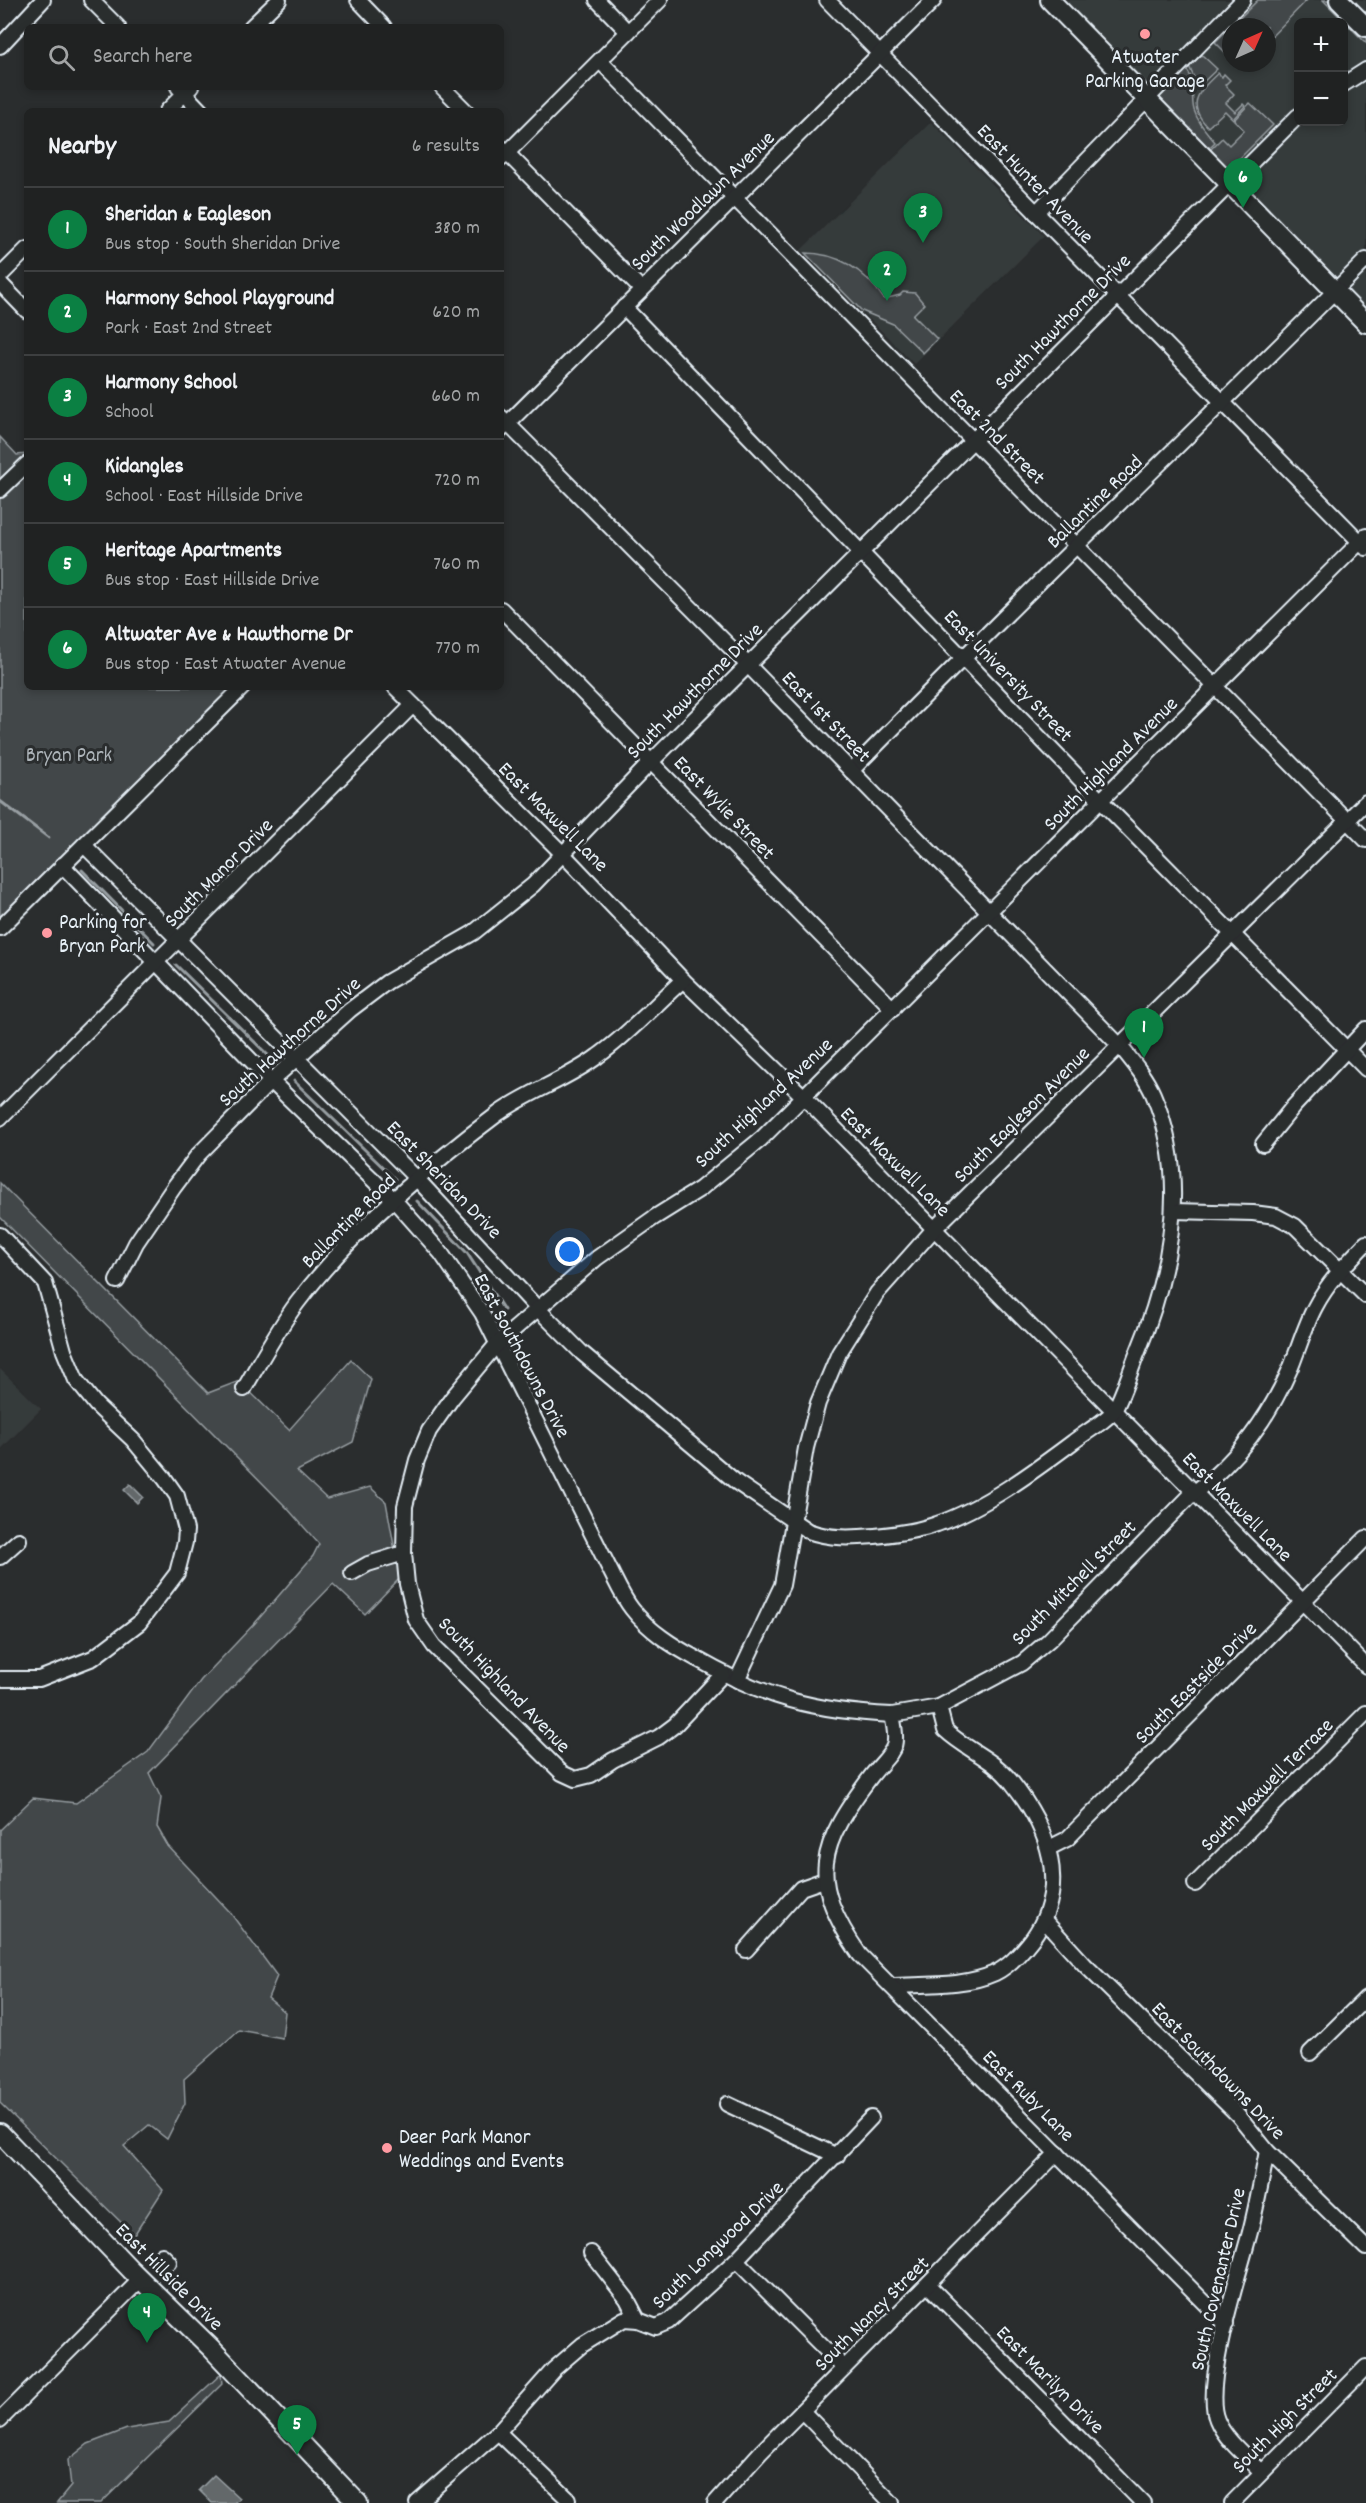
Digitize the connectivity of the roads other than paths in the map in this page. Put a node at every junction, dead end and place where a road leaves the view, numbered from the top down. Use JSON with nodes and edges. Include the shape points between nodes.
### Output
{"nodes":[{"id":1,"x":43,"y":0,"type":"edge"},
{"id":2,"x":91,"y":0,"type":"edge"},
{"id":3,"x":279,"y":0,"type":"edge"},
{"id":4,"x":358,"y":0,"type":"edge"},
{"id":5,"x":597,"y":0,"type":"edge"},
{"id":6,"x":660,"y":0,"type":"edge"},
{"id":7,"x":827,"y":0,"type":"edge"},
{"id":8,"x":934,"y":0,"type":"edge"},
{"id":9,"x":1050,"y":0,"type":"edge"},
{"id":10,"x":1243,"y":0,"type":"edge"},
{"id":11,"x":1339,"y":0,"type":"edge"},
{"id":12,"x":115,"y":24,"type":"edge"},
{"id":13,"x":254,"y":24,"type":"edge"},
{"id":14,"x":381,"y":24,"type":"edge"},
{"id":15,"x":1366,"y":27,"type":"edge"},
{"id":16,"x":628,"y":32,"type":"junction"},
{"id":17,"x":0,"y":46,"type":"edge"},
{"id":18,"x":879,"y":55,"type":"junction"},
{"id":19,"x":600,"y":61,"type":"junction"},
{"id":20,"x":1366,"y":70,"type":"edge"},
{"id":21,"x":1348,"y":81,"type":"edge"},
{"id":22,"x":184,"y":90,"type":"edge"},
{"id":23,"x":186,"y":90,"type":"edge"},
{"id":24,"x":445,"y":90,"type":"edge"},
{"id":25,"x":1146,"y":98,"type":"junction"},
{"id":26,"x":169,"y":108,"type":"edge"},
{"id":27,"x":199,"y":108,"type":"edge"},
{"id":28,"x":463,"y":108,"type":"edge"},
{"id":29,"x":1294,"y":121,"type":"edge"},
{"id":30,"x":504,"y":152,"type":"edge"},
{"id":31,"x":504,"y":154,"type":"edge"},
{"id":32,"x":1230,"y":184,"type":"junction"},
{"id":33,"x":734,"y":198,"type":"junction"},
{"id":34,"x":1036,"y":213,"type":"junction"},
{"id":35,"x":24,"y":252,"type":"edge"},
{"id":36,"x":1366,"y":260,"type":"edge"},
{"id":37,"x":0,"y":276,"type":"edge"},
{"id":38,"x":0,"y":283,"type":"edge"},
{"id":39,"x":641,"y":289,"type":"junction"},
{"id":40,"x":1335,"y":291,"type":"junction"},
{"id":41,"x":1116,"y":295,"type":"junction"},
{"id":42,"x":624,"y":307,"type":"junction"},
{"id":43,"x":24,"y":308,"type":"edge"},
{"id":44,"x":1366,"y":323,"type":"edge"},
{"id":45,"x":1223,"y":404,"type":"junction"},
{"id":46,"x":504,"y":423,"type":"edge"},
{"id":47,"x":504,"y":425,"type":"edge"},
{"id":48,"x":973,"y":441,"type":"junction"},
{"id":49,"x":24,"y":467,"type":"edge"},
{"id":50,"x":0,"y":490,"type":"edge"},
{"id":51,"x":1364,"y":542,"type":"edge"},
{"id":52,"x":1078,"y":547,"type":"junction"},
{"id":53,"x":861,"y":553,"type":"junction"},
{"id":54,"x":504,"y":612,"type":"edge"},
{"id":55,"x":963,"y":658,"type":"junction"},
{"id":56,"x":749,"y":666,"type":"junction"},
{"id":57,"x":1215,"y":687,"type":"junction"},
{"id":58,"x":240,"y":690,"type":"edge"},
{"id":59,"x":398,"y":690,"type":"edge"},
{"id":60,"x":413,"y":705,"type":"junction"},
{"id":61,"x":651,"y":762,"type":"junction"},
{"id":62,"x":851,"y":771,"type":"junction"},
{"id":63,"x":1101,"y":801,"type":"junction"},
{"id":64,"x":1366,"y":802,"type":"edge"},
{"id":65,"x":1347,"y":821,"type":"junction"},
{"id":66,"x":1366,"y":840,"type":"edge"},
{"id":67,"x":84,"y":845,"type":"junction"},
{"id":68,"x":562,"y":853,"type":"junction"},
{"id":69,"x":62,"y":865,"type":"junction"},
{"id":70,"x":989,"y":914,"type":"junction"},
{"id":71,"x":0,"y":928,"type":"edge"},
{"id":72,"x":1232,"y":935,"type":"junction"},
{"id":73,"x":179,"y":941,"type":"junction"},
{"id":74,"x":156,"y":961,"type":"junction"},
{"id":75,"x":683,"y":980,"type":"junction"},
{"id":76,"x":893,"y":1009,"type":"junction"},
{"id":77,"x":1366,"y":1029,"type":"edge"},
{"id":78,"x":1120,"y":1046,"type":"junction"},
{"id":79,"x":1346,"y":1049,"type":"junction"},
{"id":80,"x":297,"y":1058,"type":"junction"},
{"id":81,"x":1366,"y":1069,"type":"edge"},
{"id":82,"x":271,"y":1081,"type":"junction"},
{"id":83,"x":803,"y":1096,"type":"junction"},
{"id":84,"x":0,"y":1118,"type":"edge"},
{"id":85,"x":1263,"y":1144,"type":"dead end"},
{"id":86,"x":418,"y":1180,"type":"junction"},
{"id":87,"x":394,"y":1200,"type":"junction"},
{"id":88,"x":1173,"y":1210,"type":"junction"},
{"id":89,"x":934,"y":1229,"type":"junction"},
{"id":90,"x":0,"y":1235,"type":"edge"},
{"id":91,"x":1366,"y":1243,"type":"edge"},
{"id":92,"x":1340,"y":1270,"type":"junction"},
{"id":93,"x":117,"y":1281,"type":"dead end"},
{"id":94,"x":1366,"y":1296,"type":"edge"},
{"id":95,"x":537,"y":1308,"type":"junction"},
{"id":96,"x":497,"y":1344,"type":"junction"},
{"id":97,"x":244,"y":1389,"type":"dead end"},
{"id":98,"x":1114,"y":1411,"type":"junction"},
{"id":99,"x":1194,"y":1492,"type":"junction"},
{"id":100,"x":793,"y":1522,"type":"junction"},
{"id":101,"x":1366,"y":1538,"type":"edge"},
{"id":102,"x":19,"y":1540,"type":"dead end"},
{"id":103,"x":404,"y":1553,"type":"junction"},
{"id":104,"x":0,"y":1557,"type":"edge"},
{"id":105,"x":352,"y":1573,"type":"dead end"},
{"id":106,"x":1304,"y":1603,"type":"junction"},
{"id":107,"x":1366,"y":1666,"type":"edge"},
{"id":108,"x":723,"y":1674,"type":"junction"},
{"id":109,"x":0,"y":1679,"type":"edge"},
{"id":110,"x":737,"y":1680,"type":"junction"},
{"id":111,"x":939,"y":1707,"type":"junction"},
{"id":112,"x":1366,"y":1713,"type":"edge"},
{"id":113,"x":892,"y":1715,"type":"junction"},
{"id":114,"x":1049,"y":1848,"type":"junction"},
{"id":115,"x":824,"y":1880,"type":"junction"},
{"id":116,"x":1195,"y":1884,"type":"dead end"},
{"id":117,"x":1044,"y":1920,"type":"junction"},
{"id":118,"x":746,"y":1950,"type":"dead end"},
{"id":119,"x":891,"y":1986,"type":"junction"},
{"id":120,"x":1366,"y":1998,"type":"edge"},
{"id":121,"x":1310,"y":2053,"type":"dead end"},
{"id":122,"x":728,"y":2104,"type":"dead end"},
{"id":123,"x":871,"y":2118,"type":"dead end"},
{"id":124,"x":0,"y":2133,"type":"edge"},
{"id":125,"x":1267,"y":2151,"type":"junction"},
{"id":126,"x":1058,"y":2153,"type":"junction"},
{"id":127,"x":837,"y":2156,"type":"junction"},
{"id":128,"x":1366,"y":2248,"type":"edge"},
{"id":129,"x":591,"y":2253,"type":"dead end"},
{"id":130,"x":736,"y":2260,"type":"junction"},
{"id":131,"x":141,"y":2279,"type":"junction"},
{"id":132,"x":928,"y":2285,"type":"junction"},
{"id":133,"x":638,"y":2320,"type":"junction"},
{"id":134,"x":1226,"y":2324,"type":"junction"},
{"id":135,"x":1366,"y":2367,"type":"edge"},
{"id":136,"x":844,"y":2368,"type":"junction"},
{"id":137,"x":802,"y":2411,"type":"junction"},
{"id":138,"x":0,"y":2420,"type":"edge"},
{"id":139,"x":498,"y":2432,"type":"junction"},
{"id":140,"x":1262,"y":2472,"type":"junction"},
{"id":141,"x":568,"y":2499,"type":"dead end"},
{"id":142,"x":358,"y":2503,"type":"edge"},
{"id":143,"x":417,"y":2503,"type":"edge"},
{"id":144,"x":715,"y":2503,"type":"edge"},
{"id":145,"x":892,"y":2503,"type":"edge"},
{"id":146,"x":1143,"y":2503,"type":"edge"},
{"id":147,"x":1232,"y":2503,"type":"edge"}],
"edges":[{"from":1,"to":17,"type":"street"},
{"from":2,"to":12,"type":"street"},
{"from":3,"to":13,"type":"street"},
{"from":4,"to":14,"type":"street"},
{"from":5,"to":16,"type":"street"},
{"from":6,"to":16,"type":"street"},
{"from":7,"to":18,"type":"street","name":"East Hunter Avenue"},
{"from":8,"to":18,"type":"street","name":"South Woodlawn Avenue"},
{"from":9,"to":25,"type":"main road"},
{"from":10,"to":25,"type":"street"},
{"from":11,"to":15,"type":"main road"},
{"from":16,"to":19,"type":"street"},
{"from":18,"to":33,"type":"street","name":"South Woodlawn Avenue"},
{"from":18,"to":34,"type":"street","name":"East Hunter Avenue"},
{"from":19,"to":30,"type":"street"},
{"from":19,"to":33,"type":"street","name":"East 2nd Street"},
{"from":20,"to":21,"type":"street"},
{"from":22,"to":26,"type":"street"},
{"from":23,"to":27,"type":"street"},
{"from":24,"to":28,"type":"street"},
{"from":25,"to":32,"type":"main road"},
{"from":25,"to":34,"type":"street"},
{"from":29,"to":32,"type":"street","name":"South Hawthorne Drive"},
{"from":31,"to":39,"type":"street"},
{"from":32,"to":40,"type":"main road"},
{"from":32,"to":41,"type":"street","name":"South Hawthorne Drive"},
{"from":33,"to":39,"type":"street","name":"South Woodlawn Avenue"},
{"from":33,"to":48,"type":"street","name":"East 2nd Street"},
{"from":34,"to":41,"type":"street","name":"East Hunter Avenue"},
{"from":35,"to":37,"type":"street"},
{"from":36,"to":40,"type":"street","name":"Ballantine Road"},
{"from":38,"to":43,"type":"street"},
{"from":39,"to":42,"type":"street","name":"South Woodlawn Avenue"},
{"from":40,"to":44,"type":"main road"},
{"from":40,"to":45,"type":"street","name":"Ballantine Road"},
{"from":41,"to":45,"type":"street","name":"East Hunter Avenue"},
{"from":41,"to":48,"type":"street","name":"South Hawthorne Drive"},
{"from":42,"to":46,"type":"street","name":"South Woodlawn Avenue"},
{"from":42,"to":53,"type":"street","name":"East University Street"},
{"from":45,"to":51,"type":"street","name":"East Hunter Avenue"},
{"from":45,"to":52,"type":"street","name":"Ballantine Road"},
{"from":47,"to":56,"type":"street","name":"East 1st Street"},
{"from":48,"to":52,"type":"street","name":"East 2nd Street"},
{"from":48,"to":53,"type":"street","name":"South Hawthorne Drive"},
{"from":49,"to":50,"type":"street"},
{"from":51,"to":57,"type":"street","name":"South Highland Avenue"},
{"from":52,"to":55,"type":"street","name":"Ballantine Road"},
{"from":52,"to":57,"type":"street","name":"East 2nd Street"},
{"from":53,"to":55,"type":"street","name":"East University Street"},
{"from":53,"to":56,"type":"street","name":"South Hawthorne Drive"},
{"from":54,"to":61,"type":"street","name":"East Wylie Street"},
{"from":55,"to":62,"type":"street","name":"Ballantine Road"},
{"from":55,"to":63,"type":"street","name":"East University Street"},
{"from":56,"to":61,"type":"street","name":"South Hawthorne Drive"},
{"from":56,"to":62,"type":"street","name":"East 1st Street"},
{"from":57,"to":63,"type":"street","name":"South Highland Avenue"},
{"from":57,"to":65,"type":"street","name":"East 2nd Street"},
{"from":58,"to":67,"type":"street"},
{"from":59,"to":60,"type":"street","name":"East Maxwell Lane"},
{"from":60,"to":68,"type":"street","name":"East Maxwell Lane"},
{"from":60,"to":73,"type":"street","name":"South Manor Drive"},
{"from":61,"to":68,"type":"street","name":"South Hawthorne Drive"},
{"from":61,"to":76,"type":"street","name":"East Wylie Street"},
{"from":62,"to":70,"type":"street","name":"East 1st Street"},
{"from":63,"to":70,"type":"street","name":"South Highland Avenue"},
{"from":63,"to":72,"type":"street","name":"East University Street"},
{"from":64,"to":65,"type":"street","name":"South Eagleson Avenue"},
{"from":65,"to":66,"type":"street","name":"East 2nd Street"},
{"from":65,"to":72,"type":"street","name":"South Eagleson Avenue"},
{"from":67,"to":69,"type":"street"},
{"from":67,"to":73,"type":"street","name":"East Sheridan Drive"},
{"from":68,"to":75,"type":"street","name":"East Maxwell Lane"},
{"from":68,"to":80,"type":"street","name":"South Hawthorne Drive","via":[[500,914],[387,982]]},
{"from":69,"to":71,"type":"street"},
{"from":69,"to":74,"type":"street","name":"East Southdowns Drive"},
{"from":70,"to":76,"type":"street","name":"South Highland Avenue"},
{"from":70,"to":78,"type":"street","name":"East 1st Street"},
{"from":72,"to":78,"type":"street","name":"South Eagleson Avenue"},
{"from":72,"to":79,"type":"street","name":"East University Street"},
{"from":73,"to":74,"type":"street","name":"South Manor Drive"},
{"from":73,"to":80,"type":"street","name":"East Sheridan Drive"},
{"from":74,"to":82,"type":"street","name":"East Southdowns Drive"},
{"from":74,"to":84,"type":"street","name":"South Manor Drive"},
{"from":75,"to":83,"type":"street","name":"East Maxwell Lane"},
{"from":75,"to":86,"type":"street","name":"Ballantine Road","via":[[597,1057],[518,1100]]},
{"from":76,"to":83,"type":"street","name":"South Highland Avenue"},
{"from":77,"to":79,"type":"street"},
{"from":78,"to":88,"type":"street","name":"East 1st Street","via":[[1145,1079],[1159,1109],[1173,1173]]},
{"from":78,"to":89,"type":"street","name":"South Eagleson Avenue"},
{"from":79,"to":81,"type":"street","name":"East University Street"},
{"from":79,"to":85,"type":"street"},
{"from":80,"to":82,"type":"street","name":"South Hawthorne Drive"},
{"from":80,"to":86,"type":"street","name":"East Sheridan Drive"},
{"from":82,"to":87,"type":"street","name":"East Southdowns Drive"},
{"from":82,"to":93,"type":"street","name":"South Hawthorne Drive","via":[[198,1155],[136,1243]]},
{"from":83,"to":89,"type":"street","name":"East Maxwell Lane"},
{"from":83,"to":95,"type":"street","name":"South Highland Avenue","via":[[761,1139],[700,1188],[597,1258]]},
{"from":86,"to":87,"type":"street","name":"Ballantine Road"},
{"from":86,"to":95,"type":"street","name":"East Sheridan Drive"},
{"from":87,"to":96,"type":"street","name":"East Southdowns Drive","via":[[452,1267]]},
{"from":87,"to":97,"type":"street","name":"Ballantine Road","via":[[298,1303]]},
{"from":88,"to":92,"type":"street","via":[[1276,1216],[1295,1226]]},
{"from":88,"to":98,"type":"street","name":"East 1st Street","via":[[1160,1293]]},
{"from":89,"to":98,"type":"street","name":"East Maxwell Lane"},
{"from":89,"to":100,"type":"street","name":"South Eagleson Avenue","via":[[877,1293],[839,1353],[818,1403]]},
{"from":90,"to":109,"type":"street","via":[[45,1283],[76,1380],[165,1479],[177,1497],[186,1530],[177,1573],[139,1623],[93,1658],[39,1680]]},
{"from":91,"to":92,"type":"street","name":"South Mitchell Street"},
{"from":92,"to":94,"type":"street"},
{"from":92,"to":99,"type":"street","name":"South Mitchell Street","via":[[1314,1308],[1266,1416],[1235,1455]]},
{"from":95,"to":96,"type":"street","name":"South Highland Avenue"},
{"from":95,"to":100,"type":"street","name":"East Sheridan Drive","via":[[626,1392],[736,1482]]},
{"from":96,"to":103,"type":"street","name":"South Highland Avenue","via":[[429,1431],[405,1506]]},
{"from":96,"to":108,"type":"street","name":"East Southdowns Drive","via":[[631,1608],[664,1639]]},
{"from":98,"to":99,"type":"street","name":"East Maxwell Lane"},
{"from":98,"to":100,"type":"street","name":"East Sheridan Drive","via":[[1037,1469],[938,1524],[848,1538],[820,1535]]},
{"from":99,"to":106,"type":"street","name":"East Maxwell Lane"},
{"from":99,"to":111,"type":"street","name":"South Mitchell Street","via":[[1022,1664]]},
{"from":100,"to":110,"type":"street","name":"South Eagleson Avenue","via":[[782,1585]]},
{"from":101,"to":106,"type":"street","name":"South Eastside Drive"},
{"from":102,"to":104,"type":"street"},
{"from":103,"to":105,"type":"street"},
{"from":103,"to":108,"type":"street","name":"South Highland Avenue","via":[[410,1601],[434,1646],[568,1778],[591,1775],[659,1737]]},
{"from":106,"to":107,"type":"street","name":"East Maxwell Lane"},
{"from":106,"to":114,"type":"street","name":"South Eastside Drive","via":[[1067,1839]]},
{"from":108,"to":110,"type":"street","name":"East Southdowns Drive"},
{"from":110,"to":113,"type":"street","name":"East Southdowns Drive","via":[[803,1705],[838,1712]]},
{"from":111,"to":113,"type":"street","name":"South Mitchell Street"},
{"from":111,"to":114,"type":"street","via":[[945,1730],[990,1760],[1010,1779]]},
{"from":112,"to":116,"type":"street","name":"South Maxwell Terrace"},
{"from":113,"to":115,"type":"street","via":[[896,1741],[893,1750],[871,1776],[835,1833],[825,1858]]},
{"from":114,"to":117,"type":"street","via":[[1052,1885]]},
{"from":115,"to":118,"type":"street","via":[[801,1888]]},
{"from":115,"to":119,"type":"street","name":"East Ruby Lane","via":[[844,1930],[860,1955]]},
{"from":117,"to":119,"type":"street","via":[[1021,1953],[994,1973],[961,1982]]},
{"from":117,"to":125,"type":"street","name":"East Southdowns Drive","via":[[1238,2115]]},
{"from":119,"to":126,"type":"street","name":"East Ruby Lane"},
{"from":120,"to":121,"type":"street"},
{"from":122,"to":127,"type":"street"},
{"from":123,"to":127,"type":"street","name":"South Longwood Drive"},
{"from":124,"to":131,"type":"main road","name":"East Hillside Drive"},
{"from":125,"to":128,"type":"street","name":"East Southdowns Drive"},
{"from":125,"to":134,"type":"street","name":"South Covenanter Drive"},
{"from":126,"to":132,"type":"street","name":"South Nancy Street"},
{"from":126,"to":134,"type":"street","name":"East Ruby Lane"},
{"from":127,"to":130,"type":"street","name":"South Longwood Drive"},
{"from":129,"to":133,"type":"street","via":[[627,2299]]},
{"from":130,"to":133,"type":"street","name":"South Longwood Drive","via":[[664,2325],[656,2327]]},
{"from":130,"to":136,"type":"street"},
{"from":131,"to":138,"type":"street"},
{"from":131,"to":142,"type":"main road","name":"East Hillside Drive"},
{"from":132,"to":136,"type":"street","name":"South Nancy Street"},
{"from":132,"to":146,"type":"street","name":"East Marilyn Drive"},
{"from":133,"to":139,"type":"street","name":"South Longwood Drive","via":[[624,2319],[582,2345],[554,2369]]},
{"from":134,"to":140,"type":"street","name":"South Covenanter Drive","via":[[1213,2400],[1216,2419],[1223,2432]]},
{"from":135,"to":140,"type":"street","name":"South High Street"},
{"from":136,"to":137,"type":"street","name":"South Nancy Street"},
{"from":137,"to":144,"type":"street","name":"South Nancy Street"},
{"from":137,"to":145,"type":"street"},
{"from":139,"to":141,"type":"street"},
{"from":139,"to":143,"type":"street","name":"South Longwood Drive"},
{"from":140,"to":147,"type":"street","name":"South High Street"}]}
